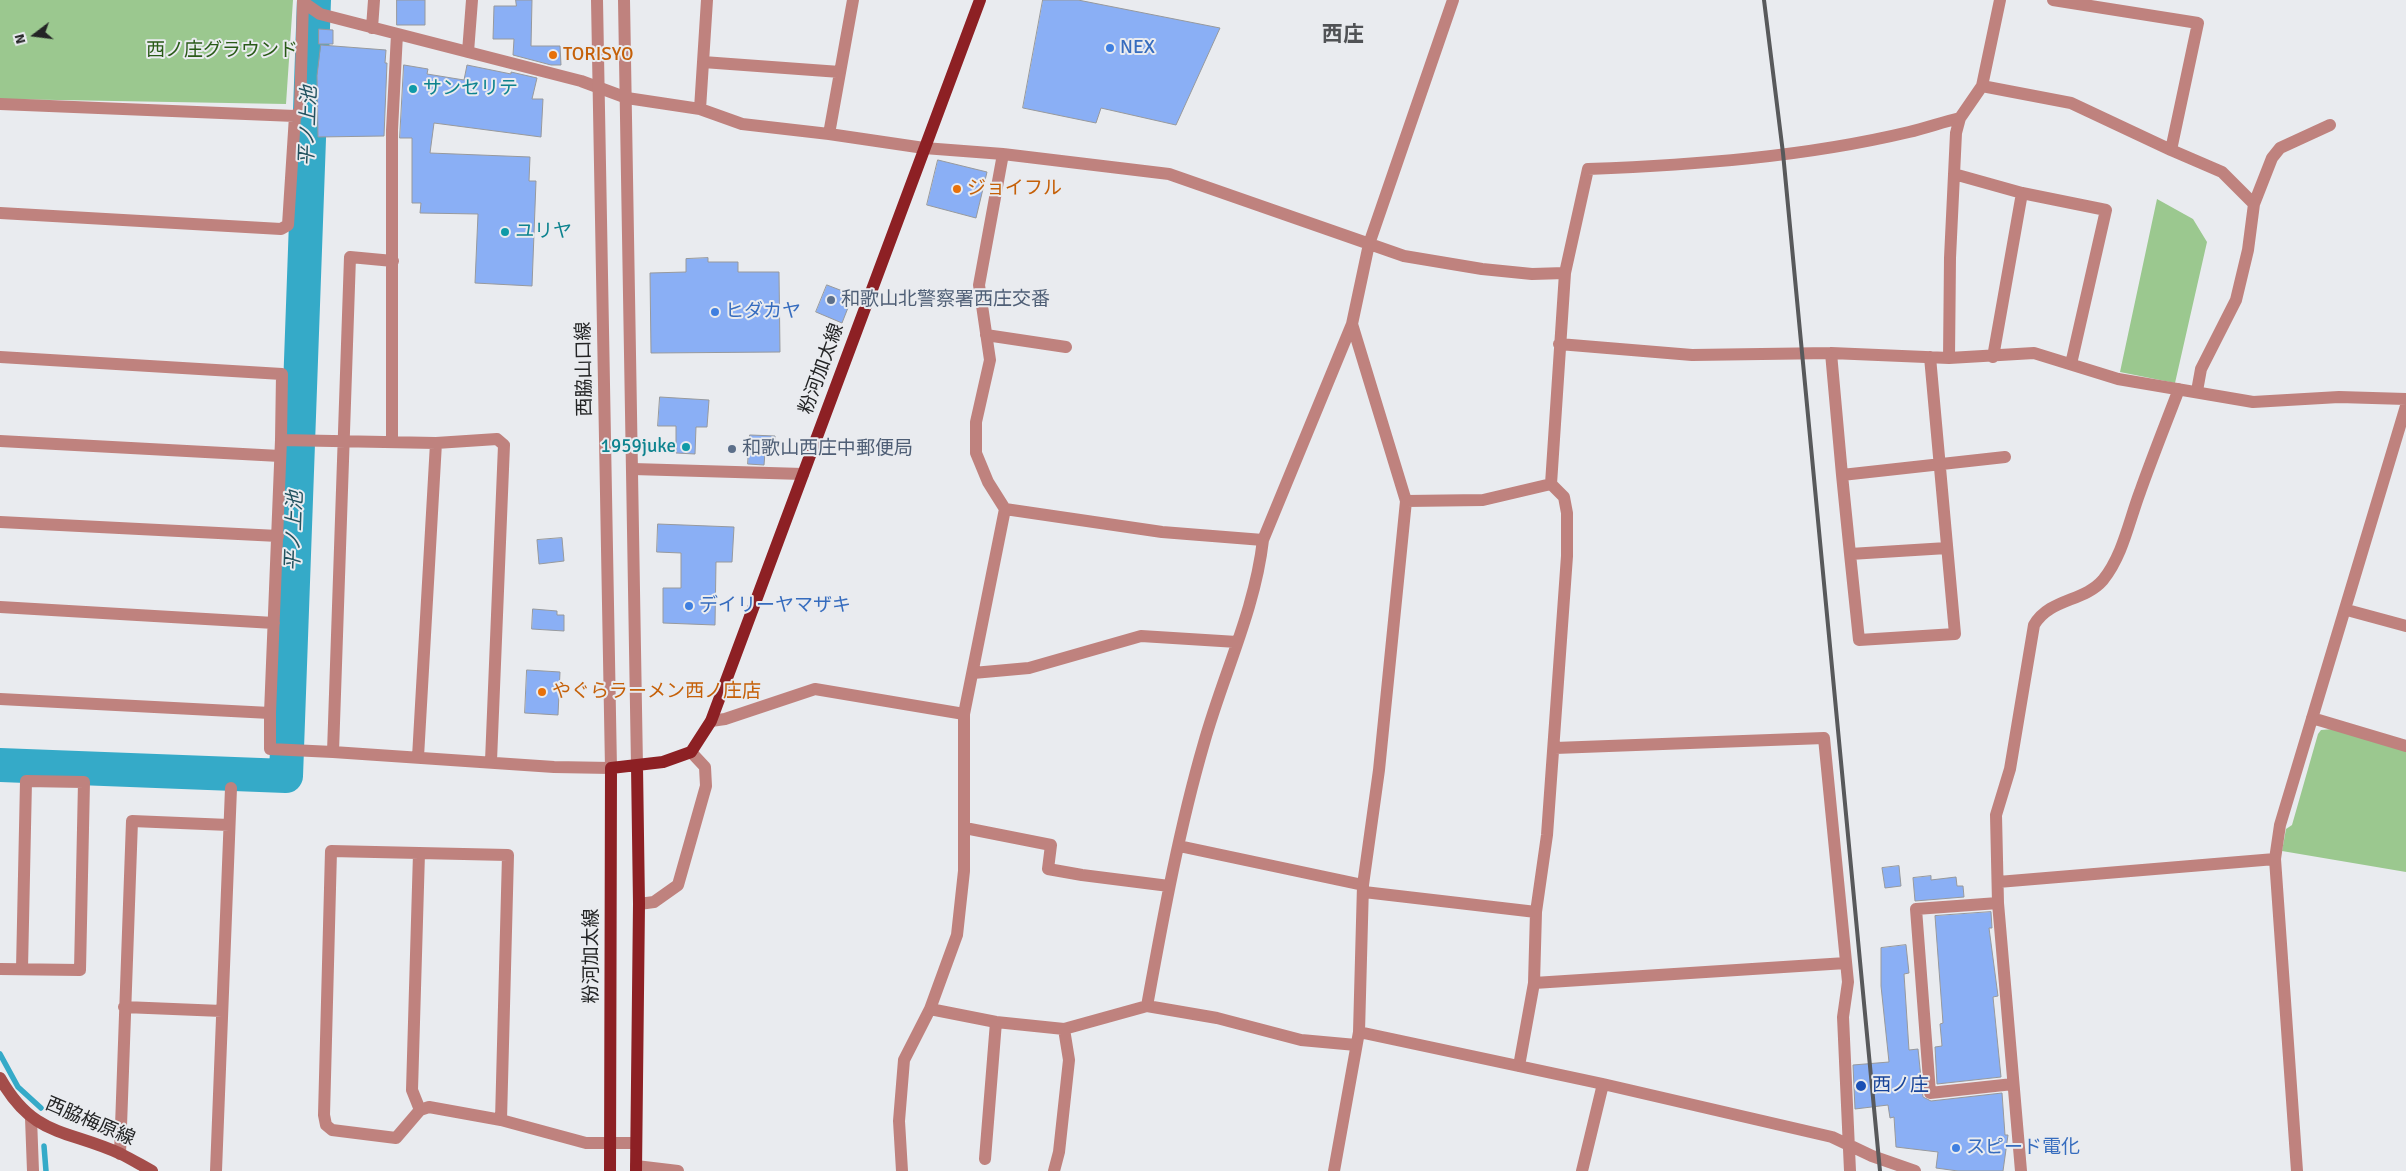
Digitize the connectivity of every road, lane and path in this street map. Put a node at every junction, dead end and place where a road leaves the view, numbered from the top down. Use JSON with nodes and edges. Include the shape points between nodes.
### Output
{"nodes":[{"id":1,"x":374,"y":0,"type":"edge"},
{"id":2,"x":472,"y":0,"type":"edge"},
{"id":3,"x":597,"y":0,"type":"edge"},
{"id":4,"x":624,"y":0,"type":"edge"},
{"id":5,"x":707,"y":0,"type":"edge"},
{"id":6,"x":852,"y":0,"type":"edge"},
{"id":7,"x":980,"y":0,"type":"edge"},
{"id":8,"x":1453,"y":0,"type":"edge"},
{"id":9,"x":2000,"y":0,"type":"edge"},
{"id":10,"x":2053,"y":0,"type":"edge"},
{"id":11,"x":303,"y":1,"type":"edge"},
{"id":12,"x":372,"y":28,"type":"junction"},
{"id":13,"x":397,"y":34,"type":"junction"},
{"id":14,"x":468,"y":52,"type":"junction"},
{"id":15,"x":703,"y":62,"type":"junction"},
{"id":16,"x":840,"y":72,"type":"junction"},
{"id":17,"x":1982,"y":86,"type":"junction"},
{"id":18,"x":598,"y":89,"type":"junction"},
{"id":19,"x":627,"y":98,"type":"junction"},
{"id":20,"x":0,"y":104,"type":"edge"},
{"id":21,"x":700,"y":109,"type":"junction"},
{"id":22,"x":296,"y":116,"type":"junction"},
{"id":23,"x":1960,"y":118,"type":"junction"},
{"id":24,"x":2330,"y":126,"type":"dead end"},
{"id":25,"x":829,"y":134,"type":"junction"},
{"id":26,"x":924,"y":148,"type":"junction"},
{"id":27,"x":2170,"y":150,"type":"junction"},
{"id":28,"x":1002,"y":154,"type":"junction"},
{"id":29,"x":1954,"y":174,"type":"junction"},
{"id":30,"x":2022,"y":193,"type":"junction"},
{"id":31,"x":2254,"y":204,"type":"junction"},
{"id":32,"x":0,"y":213,"type":"edge"},
{"id":33,"x":1369,"y":244,"type":"junction"},
{"id":34,"x":393,"y":261,"type":"junction"},
{"id":35,"x":1565,"y":273,"type":"junction"},
{"id":36,"x":1352,"y":324,"type":"junction"},
{"id":37,"x":986,"y":335,"type":"junction"},
{"id":38,"x":1559,"y":344,"type":"junction"},
{"id":39,"x":1066,"y":347,"type":"dead end"},
{"id":40,"x":1832,"y":353,"type":"junction"},
{"id":41,"x":0,"y":357,"type":"edge"},
{"id":42,"x":1930,"y":357,"type":"junction"},
{"id":43,"x":1994,"y":357,"type":"junction"},
{"id":44,"x":1949,"y":358,"type":"junction"},
{"id":45,"x":2071,"y":364,"type":"junction"},
{"id":46,"x":2179,"y":389,"type":"junction"},
{"id":47,"x":2197,"y":391,"type":"junction"},
{"id":48,"x":2406,"y":399,"type":"edge"},
{"id":49,"x":2406,"y":406,"type":"edge"},
{"id":50,"x":286,"y":440,"type":"junction"},
{"id":51,"x":0,"y":441,"type":"edge"},
{"id":52,"x":343,"y":442,"type":"junction"},
{"id":53,"x":392,"y":442,"type":"junction"},
{"id":54,"x":436,"y":443,"type":"junction"},
{"id":55,"x":280,"y":456,"type":"junction"},
{"id":56,"x":2005,"y":457,"type":"dead end"},
{"id":57,"x":1940,"y":462,"type":"junction"},
{"id":58,"x":633,"y":470,"type":"junction"},
{"id":59,"x":803,"y":474,"type":"junction"},
{"id":60,"x":1842,"y":475,"type":"junction"},
{"id":61,"x":1551,"y":484,"type":"junction"},
{"id":62,"x":1406,"y":501,"type":"junction"},
{"id":63,"x":1006,"y":509,"type":"junction"},
{"id":64,"x":0,"y":522,"type":"edge"},
{"id":65,"x":278,"y":536,"type":"junction"},
{"id":66,"x":1263,"y":540,"type":"junction"},
{"id":67,"x":1947,"y":548,"type":"junction"},
{"id":68,"x":1850,"y":554,"type":"junction"},
{"id":69,"x":0,"y":607,"type":"edge"},
{"id":70,"x":2347,"y":610,"type":"junction"},
{"id":71,"x":274,"y":623,"type":"junction"},
{"id":72,"x":2406,"y":626,"type":"edge"},
{"id":73,"x":1237,"y":642,"type":"junction"},
{"id":74,"x":973,"y":673,"type":"junction"},
{"id":75,"x":0,"y":699,"type":"edge"},
{"id":76,"x":270,"y":713,"type":"junction"},
{"id":77,"x":964,"y":714,"type":"junction"},
{"id":78,"x":2312,"y":718,"type":"junction"},
{"id":79,"x":711,"y":721,"type":"junction"},
{"id":80,"x":2406,"y":746,"type":"edge"},
{"id":81,"x":1555,"y":748,"type":"junction"},
{"id":82,"x":333,"y":752,"type":"junction"},
{"id":83,"x":691,"y":752,"type":"junction"},
{"id":84,"x":418,"y":757,"type":"junction"},
{"id":85,"x":491,"y":761,"type":"junction"},
{"id":86,"x":637,"y":766,"type":"junction"},
{"id":87,"x":611,"y":768,"type":"junction"},
{"id":88,"x":231,"y":788,"type":"dead end"},
{"id":89,"x":229,"y":826,"type":"junction"},
{"id":90,"x":964,"y":828,"type":"junction"},
{"id":91,"x":1179,"y":846,"type":"junction"},
{"id":92,"x":419,"y":853,"type":"junction"},
{"id":93,"x":2275,"y":859,"type":"junction"},
{"id":94,"x":1998,"y":882,"type":"junction"},
{"id":95,"x":1169,"y":886,"type":"junction"},
{"id":96,"x":1363,"y":888,"type":"junction"},
{"id":97,"x":1998,"y":903,"type":"junction"},
{"id":98,"x":639,"y":904,"type":"junction"},
{"id":99,"x":1536,"y":912,"type":"junction"},
{"id":100,"x":1846,"y":963,"type":"junction"},
{"id":101,"x":0,"y":969,"type":"edge"},
{"id":102,"x":22,"y":969,"type":"junction"},
{"id":103,"x":1534,"y":983,"type":"junction"},
{"id":104,"x":1147,"y":1006,"type":"junction"},
{"id":105,"x":124,"y":1007,"type":"junction"},
{"id":106,"x":930,"y":1009,"type":"junction"},
{"id":107,"x":222,"y":1011,"type":"junction"},
{"id":108,"x":996,"y":1022,"type":"junction"},
{"id":109,"x":1064,"y":1029,"type":"junction"},
{"id":110,"x":1358,"y":1038,"type":"junction"},
{"id":111,"x":1519,"y":1066,"type":"junction"},
{"id":112,"x":0,"y":1078,"type":"edge"},
{"id":113,"x":1603,"y":1084,"type":"junction"},
{"id":114,"x":2013,"y":1084,"type":"junction"},
{"id":115,"x":420,"y":1110,"type":"junction"},
{"id":116,"x":31,"y":1118,"type":"junction"},
{"id":117,"x":501,"y":1120,"type":"junction"},
{"id":118,"x":610,"y":1143,"type":"junction"},
{"id":119,"x":636,"y":1143,"type":"junction"},
{"id":120,"x":1849,"y":1146,"type":"junction"},
{"id":121,"x":120,"y":1154,"type":"junction"},
{"id":122,"x":985,"y":1159,"type":"dead end"},
{"id":123,"x":636,"y":1169,"type":"edge"},
{"id":124,"x":1907,"y":1170,"type":"edge"},
{"id":125,"x":34,"y":1171,"type":"edge"},
{"id":126,"x":152,"y":1171,"type":"edge"},
{"id":127,"x":216,"y":1171,"type":"edge"},
{"id":128,"x":610,"y":1171,"type":"edge"},
{"id":129,"x":678,"y":1171,"type":"edge"},
{"id":130,"x":902,"y":1171,"type":"edge"},
{"id":131,"x":1054,"y":1171,"type":"edge"},
{"id":132,"x":1334,"y":1171,"type":"edge"},
{"id":133,"x":1582,"y":1171,"type":"edge"},
{"id":134,"x":1850,"y":1171,"type":"edge"},
{"id":135,"x":2021,"y":1171,"type":"edge"},
{"id":136,"x":2297,"y":1171,"type":"edge"}],
"edges":[{"from":1,"to":12,"type":"street"},
{"from":2,"to":14,"type":"street"},
{"from":3,"to":18,"type":"street","name":"西脇山口線"},
{"from":4,"to":19,"type":"street"},
{"from":5,"to":15,"type":"street"},
{"from":6,"to":16,"type":"street"},
{"from":7,"to":26,"type":"main road","name":"粉河加太線"},
{"from":8,"to":33,"type":"street"},
{"from":9,"to":17,"type":"street"},
{"from":10,"to":27,"type":"street","via":[[2198,23]]},
{"from":11,"to":12,"type":"street","via":[[320,14]]},
{"from":11,"to":22,"type":"street","via":[[300,111]]},
{"from":12,"to":13,"type":"street"},
{"from":13,"to":14,"type":"street"},
{"from":13,"to":34,"type":"street","via":[[392,130]]},
{"from":14,"to":18,"type":"street","via":[[581,81]]},
{"from":15,"to":16,"type":"street"},
{"from":15,"to":21,"type":"street"},
{"from":16,"to":25,"type":"street"},
{"from":17,"to":23,"type":"street"},
{"from":17,"to":27,"type":"street","via":[[2071,103]]},
{"from":18,"to":19,"type":"street"},
{"from":18,"to":87,"type":"street","name":"西脇山口線"},
{"from":19,"to":21,"type":"street"},
{"from":19,"to":58,"type":"street"},
{"from":20,"to":22,"type":"street"},
{"from":21,"to":25,"type":"street","via":[[742,124]]},
{"from":22,"to":32,"type":"street","via":[[288,225],[281,229]]},
{"from":23,"to":29,"type":"street"},
{"from":23,"to":35,"type":"street","via":[[1909,132],[1783,153],[1662,166],[1588,169]]},
{"from":24,"to":31,"type":"street","via":[[2280,148],[2272,158]]},
{"from":25,"to":26,"type":"street"},
{"from":26,"to":28,"type":"street"},
{"from":26,"to":59,"type":"main road","name":"粉河加太線"},
{"from":27,"to":31,"type":"street","via":[[2222,172]]},
{"from":28,"to":33,"type":"street","via":[[1169,174]]},
{"from":28,"to":37,"type":"street","via":[[979,285]]},
{"from":29,"to":30,"type":"street"},
{"from":29,"to":44,"type":"street"},
{"from":30,"to":43,"type":"street"},
{"from":30,"to":45,"type":"street","via":[[2106,210]]},
{"from":31,"to":47,"type":"street","via":[[2248,250],[2236,300],[2201,369]]},
{"from":33,"to":35,"type":"street","via":[[1404,256],[1482,269],[1532,274]]},
{"from":33,"to":36,"type":"street"},
{"from":34,"to":52,"type":"street","via":[[350,257]]},
{"from":34,"to":53,"type":"street"},
{"from":35,"to":38,"type":"street"},
{"from":36,"to":62,"type":"street"},
{"from":36,"to":66,"type":"street"},
{"from":37,"to":39,"type":"street"},
{"from":37,"to":63,"type":"street","via":[[990,360],[976,422],[976,454],[988,482]]},
{"from":38,"to":40,"type":"street","via":[[1692,355]]},
{"from":38,"to":61,"type":"street"},
{"from":40,"to":42,"type":"street"},
{"from":40,"to":60,"type":"street"},
{"from":41,"to":50,"type":"street","via":[[282,374]]},
{"from":42,"to":44,"type":"street"},
{"from":42,"to":57,"type":"street"},
{"from":43,"to":44,"type":"street"},
{"from":43,"to":45,"type":"street","via":[[2034,353]]},
{"from":45,"to":46,"type":"street","via":[[2118,379]]},
{"from":46,"to":47,"type":"street"},
{"from":46,"to":94,"type":"street","via":[[2118,555],[2102,581],[2040,614],[2034,625],[2010,770],[1996,816]]},
{"from":47,"to":48,"type":"street","via":[[2253,402],[2339,397]]},
{"from":49,"to":70,"type":"street"},
{"from":50,"to":52,"type":"street"},
{"from":50,"to":55,"type":"street"},
{"from":51,"to":55,"type":"street"},
{"from":52,"to":53,"type":"street"},
{"from":52,"to":82,"type":"street"},
{"from":53,"to":54,"type":"street"},
{"from":54,"to":84,"type":"street"},
{"from":54,"to":85,"type":"street","via":[[497,439],[504,445]]},
{"from":55,"to":65,"type":"street"},
{"from":56,"to":57,"type":"street"},
{"from":57,"to":60,"type":"street"},
{"from":57,"to":67,"type":"street"},
{"from":58,"to":59,"type":"street"},
{"from":58,"to":86,"type":"street"},
{"from":59,"to":79,"type":"main road","name":"粉河加太線"},
{"from":60,"to":68,"type":"street"},
{"from":61,"to":62,"type":"street","via":[[1483,500]]},
{"from":61,"to":81,"type":"street","via":[[1564,497],[1567,513]]},
{"from":62,"to":96,"type":"street","via":[[1379,770]]},
{"from":63,"to":66,"type":"street","via":[[1162,532]]},
{"from":63,"to":74,"type":"street"},
{"from":64,"to":65,"type":"street"},
{"from":65,"to":71,"type":"street"},
{"from":66,"to":73,"type":"street","via":[[1259,574]]},
{"from":67,"to":68,"type":"street"},
{"from":67,"to":68,"type":"street","via":[[1955,634],[1859,640]]},
{"from":69,"to":71,"type":"street"},
{"from":70,"to":72,"type":"street"},
{"from":70,"to":78,"type":"street"},
{"from":71,"to":76,"type":"street"},
{"from":73,"to":74,"type":"street","via":[[1141,636],[1029,668]]},
{"from":73,"to":91,"type":"street","via":[[1204,743]]},
{"from":74,"to":77,"type":"street"},
{"from":75,"to":76,"type":"street"},
{"from":76,"to":82,"type":"street","via":[[270,749]]},
{"from":77,"to":79,"type":"street","via":[[815,689]]},
{"from":77,"to":90,"type":"street"},
{"from":78,"to":80,"type":"street"},
{"from":78,"to":93,"type":"street","via":[[2280,825]]},
{"from":79,"to":83,"type":"main road","name":"粉河加太線"},
{"from":81,"to":99,"type":"street"},
{"from":81,"to":100,"type":"street","via":[[1824,738]]},
{"from":82,"to":84,"type":"street"},
{"from":83,"to":86,"type":"main road","via":[[663,762]]},
{"from":83,"to":98,"type":"street","via":[[705,767],[706,786],[678,885],[654,902]]},
{"from":84,"to":85,"type":"street"},
{"from":85,"to":87,"type":"street"},
{"from":86,"to":87,"type":"main road"},
{"from":86,"to":98,"type":"main road"},
{"from":87,"to":118,"type":"main road","name":"粉河加太線"},
{"from":88,"to":89,"type":"street"},
{"from":89,"to":105,"type":"street","via":[[132,821]]},
{"from":89,"to":107,"type":"street"},
{"from":90,"to":95,"type":"street","via":[[1052,845],[1048,869]]},
{"from":90,"to":106,"type":"street","via":[[964,870],[957,935]]},
{"from":91,"to":95,"type":"street"},
{"from":91,"to":96,"type":"street"},
{"from":92,"to":115,"type":"street","via":[[412,1090]]},
{"from":92,"to":115,"type":"street","via":[[331,851],[324,1116],[332,1130],[396,1138]]},
{"from":92,"to":117,"type":"street","via":[[508,855]]},
{"from":93,"to":94,"type":"street"},
{"from":93,"to":136,"type":"street"},
{"from":94,"to":97,"type":"street"},
{"from":95,"to":104,"type":"street"},
{"from":96,"to":99,"type":"street"},
{"from":96,"to":110,"type":"street"},
{"from":97,"to":114,"type":"street"},
{"from":97,"to":114,"type":"street","via":[[1916,909],[1930,1093]]},
{"from":98,"to":119,"type":"main road"},
{"from":99,"to":103,"type":"street"},
{"from":100,"to":103,"type":"street"},
{"from":100,"to":120,"type":"street","via":[[1848,982],[1843,1017]]},
{"from":101,"to":102,"type":"street"},
{"from":102,"to":102,"type":"street","via":[[80,970],[84,782],[26,781]]},
{"from":103,"to":111,"type":"street"},
{"from":104,"to":109,"type":"street"},
{"from":104,"to":110,"type":"street","via":[[1217,1018],[1301,1040]]},
{"from":105,"to":107,"type":"street"},
{"from":105,"to":121,"type":"street"},
{"from":106,"to":108,"type":"street"},
{"from":106,"to":130,"type":"street","via":[[904,1060],[900,1121]]},
{"from":107,"to":127,"type":"street"},
{"from":108,"to":109,"type":"street"},
{"from":108,"to":122,"type":"street"},
{"from":109,"to":131,"type":"street","via":[[1070,1060]]},
{"from":110,"to":111,"type":"street"},
{"from":110,"to":132,"type":"street"},
{"from":111,"to":113,"type":"street"},
{"from":112,"to":116,"type":"main road","name":"西脇梅原線","via":[[10,1096]]},
{"from":113,"to":120,"type":"street","via":[[1832,1137]]},
{"from":113,"to":133,"type":"street"},
{"from":114,"to":135,"type":"street"},
{"from":115,"to":117,"type":"street","via":[[429,1107]]},
{"from":116,"to":121,"type":"main road","name":"西脇梅原線","via":[[47,1128]]},
{"from":116,"to":125,"type":"street"},
{"from":117,"to":118,"type":"street","via":[[586,1143]]},
{"from":118,"to":119,"type":"street"},
{"from":118,"to":128,"type":"main road","name":"粉河加太線"},
{"from":119,"to":123,"type":"main road"},
{"from":120,"to":124,"type":"street"},
{"from":120,"to":134,"type":"street"},
{"from":121,"to":126,"type":"main road","name":"西脇梅原線"},
{"from":123,"to":129,"type":"street"}]}
